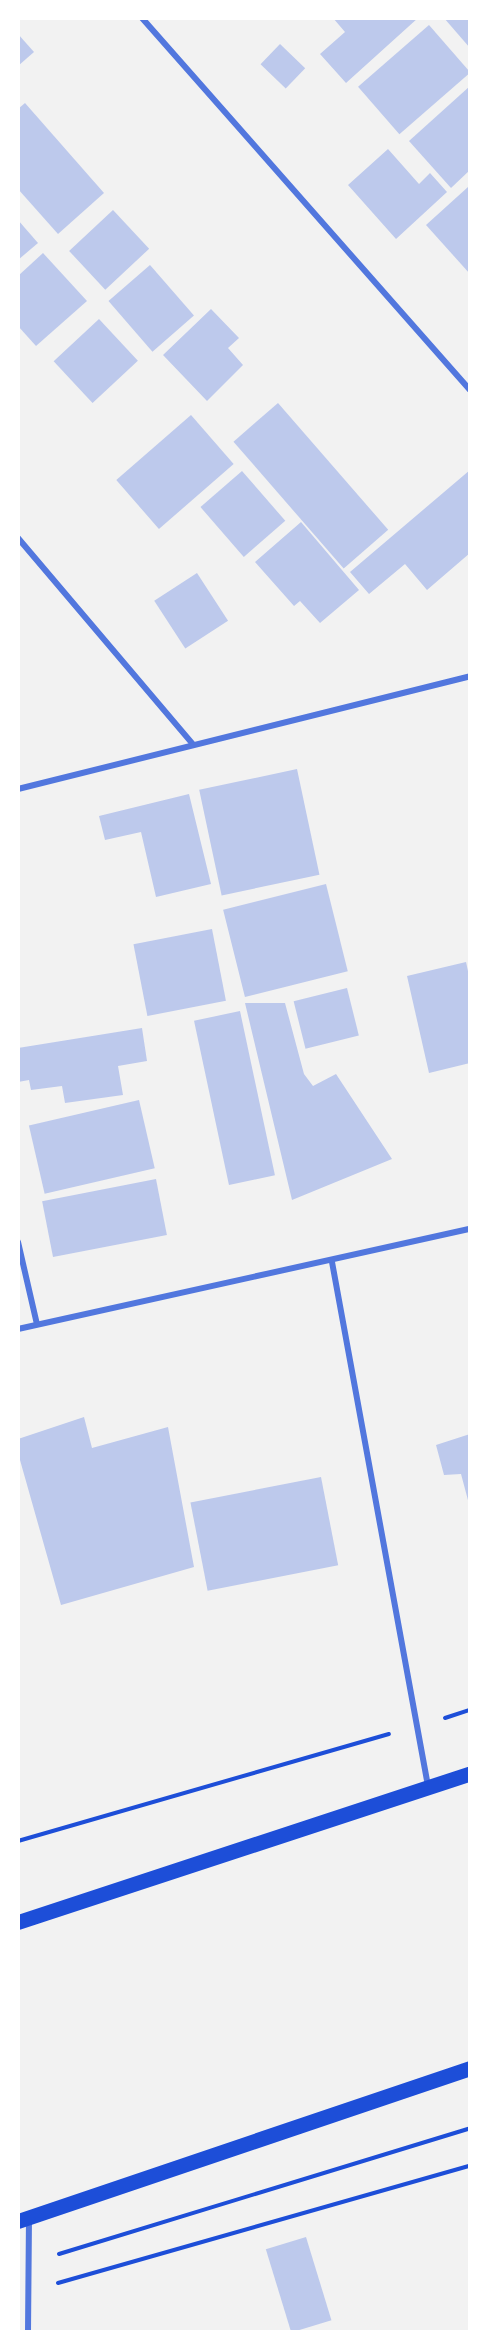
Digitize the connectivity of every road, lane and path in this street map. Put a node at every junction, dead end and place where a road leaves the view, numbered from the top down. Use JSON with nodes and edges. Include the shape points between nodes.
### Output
{"nodes":[{"id":1,"x":142,"y":18,"type":"edge"},
{"id":2,"x":470,"y":390,"type":"edge"},
{"id":3,"x":18,"y":538,"type":"edge"},
{"id":4,"x":470,"y":676,"type":"edge"},
{"id":5,"x":192,"y":743,"type":"junction"},
{"id":6,"x":18,"y":789,"type":"edge"},
{"id":7,"x":470,"y":1229,"type":"edge"},
{"id":8,"x":18,"y":1242,"type":"edge"},
{"id":9,"x":332,"y":1262,"type":"junction"},
{"id":10,"x":37,"y":1324,"type":"junction"},
{"id":11,"x":18,"y":1329,"type":"edge"},
{"id":12,"x":470,"y":1710,"type":"edge"},
{"id":13,"x":419,"y":1726,"type":"junction"},
{"id":14,"x":470,"y":1773,"type":"edge"},
{"id":15,"x":428,"y":1786,"type":"junction"},
{"id":16,"x":18,"y":1841,"type":"edge"},
{"id":17,"x":18,"y":1922,"type":"edge"},
{"id":18,"x":470,"y":2068,"type":"edge"},
{"id":19,"x":470,"y":2128,"type":"edge"},
{"id":20,"x":470,"y":2166,"type":"edge"},
{"id":21,"x":24,"y":2219,"type":"edge"},
{"id":22,"x":31,"y":2263,"type":"junction"},
{"id":23,"x":30,"y":2291,"type":"junction"},
{"id":24,"x":28,"y":2332,"type":"edge"}],
"edges":[{"from":1,"to":2,"type":"street"},
{"from":3,"to":5,"type":"street"},
{"from":4,"to":5,"type":"street"},
{"from":5,"to":6,"type":"street"},
{"from":7,"to":9,"type":"street"},
{"from":8,"to":10,"type":"street"},
{"from":9,"to":10,"type":"street"},
{"from":9,"to":13,"type":"street"},
{"from":10,"to":11,"type":"street"},
{"from":12,"to":13,"type":"path"},
{"from":13,"to":15,"type":"street"},
{"from":13,"to":16,"type":"path"},
{"from":14,"to":15,"type":"main road"},
{"from":15,"to":17,"type":"main road"},
{"from":18,"to":21,"type":"main road"},
{"from":19,"to":22,"type":"path"},
{"from":20,"to":23,"type":"path"},
{"from":21,"to":22,"type":"street"},
{"from":22,"to":23,"type":"street"},
{"from":23,"to":24,"type":"street"}]}
